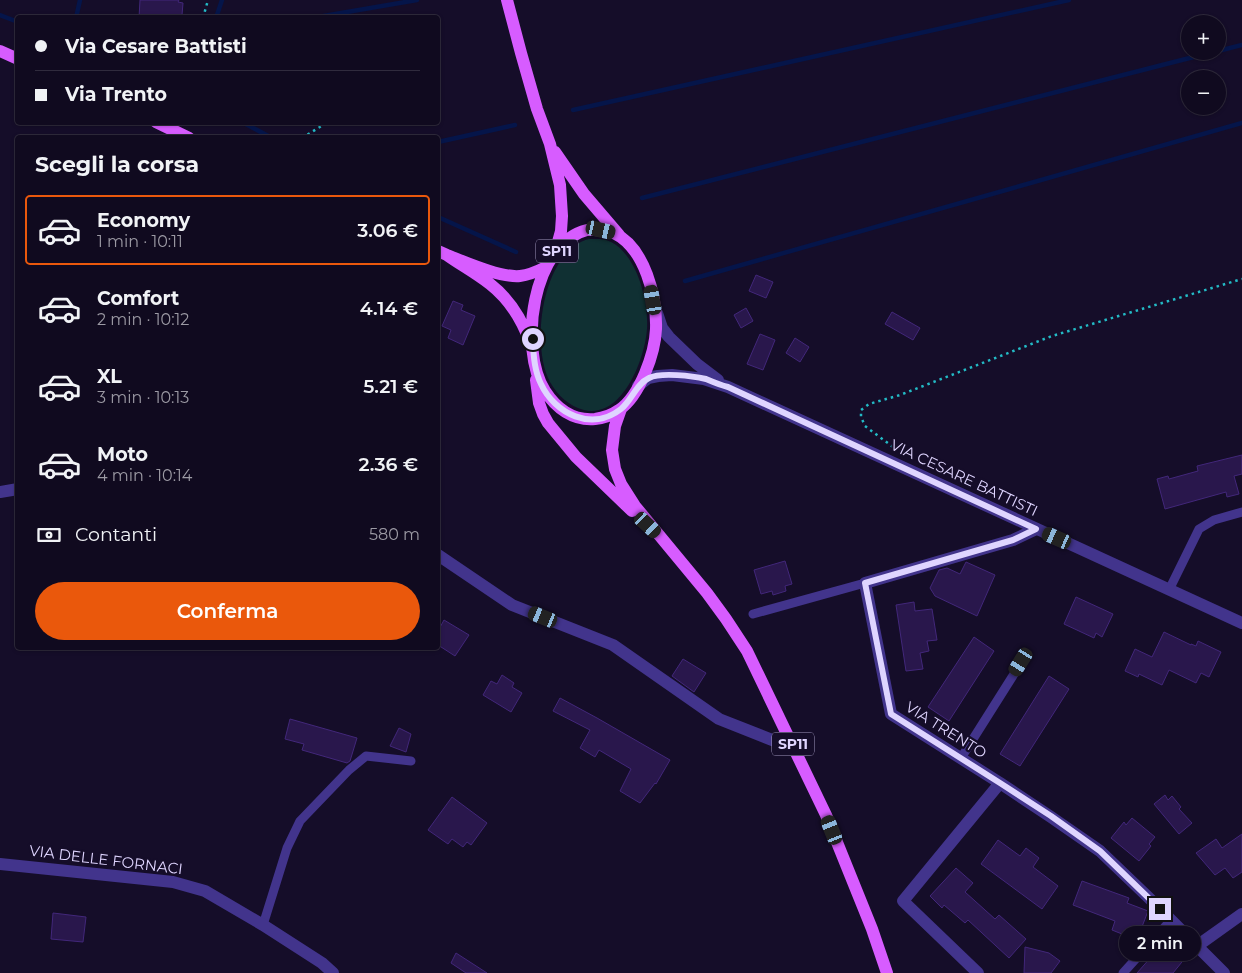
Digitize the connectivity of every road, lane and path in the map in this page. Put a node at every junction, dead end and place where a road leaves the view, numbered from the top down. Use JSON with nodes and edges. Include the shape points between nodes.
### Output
{"nodes":[{"id":1,"x":208,"y":0,"type":"edge"},
{"id":2,"x":507,"y":0,"type":"edge"},
{"id":3,"x":204,"y":15,"type":"edge"},
{"id":4,"x":0,"y":51,"type":"edge"},
{"id":5,"x":15,"y":58,"type":"edge"},
{"id":6,"x":162,"y":125,"type":"edge"},
{"id":7,"x":323,"y":125,"type":"edge"},
{"id":8,"x":183,"y":135,"type":"edge"},
{"id":9,"x":307,"y":135,"type":"edge"},
{"id":10,"x":550,"y":144,"type":"junction"},
{"id":11,"x":622,"y":238,"type":"junction"},
{"id":12,"x":556,"y":252,"type":"junction"},
{"id":13,"x":442,"y":253,"type":"edge"},
{"id":14,"x":546,"y":267,"type":"junction"},
{"id":15,"x":1242,"y":279,"type":"edge"},
{"id":16,"x":653,"y":300,"type":"junction"},
{"id":17,"x":534,"y":356,"type":"junction"},
{"id":18,"x":638,"y":386,"type":"junction"},
{"id":19,"x":728,"y":387,"type":"junction"},
{"id":20,"x":621,"y":409,"type":"junction"},
{"id":21,"x":893,"y":447,"type":"dead end"},
{"id":22,"x":15,"y":490,"type":"edge"},
{"id":23,"x":0,"y":492,"type":"edge"},
{"id":24,"x":1242,"y":512,"type":"edge"},
{"id":25,"x":1036,"y":529,"type":"junction"},
{"id":26,"x":660,"y":536,"type":"junction"},
{"id":27,"x":440,"y":556,"type":"edge"},
{"id":28,"x":865,"y":583,"type":"junction"},
{"id":29,"x":1169,"y":590,"type":"junction"},
{"id":30,"x":753,"y":614,"type":"dead end"},
{"id":31,"x":1242,"y":623,"type":"edge"},
{"id":32,"x":1021,"y":662,"type":"dead end"},
{"id":33,"x":795,"y":749,"type":"junction"},
{"id":34,"x":961,"y":758,"type":"junction"},
{"id":35,"x":411,"y":761,"type":"dead end"},
{"id":36,"x":1000,"y":783,"type":"junction"},
{"id":37,"x":0,"y":864,"type":"edge"},
{"id":38,"x":1242,"y":914,"type":"edge"},
{"id":39,"x":1171,"y":920,"type":"junction"},
{"id":40,"x":263,"y":925,"type":"junction"},
{"id":41,"x":1197,"y":946,"type":"junction"},
{"id":42,"x":333,"y":973,"type":"edge"},
{"id":43,"x":887,"y":973,"type":"edge"},
{"id":44,"x":978,"y":973,"type":"edge"},
{"id":45,"x":1123,"y":973,"type":"edge"},
{"id":46,"x":1224,"y":973,"type":"edge"}],
"edges":[{"from":1,"to":3,"type":"path"},
{"from":2,"to":10,"type":"main road"},
{"from":4,"to":5,"type":"main road"},
{"from":6,"to":8,"type":"main road"},
{"from":7,"to":9,"type":"path"},
{"from":10,"to":11,"type":"main road","via":[[584,194]]},
{"from":10,"to":12,"type":"main road","via":[[562,200],[561,231]]},
{"from":11,"to":12,"type":"main road","name":"VIA CESARE BATTISTI","number":"SP11","via":[[601,230],[578,232]]},
{"from":11,"to":16,"type":"main road","name":"VIA CESARE BATTISTI","number":"SP11","via":[[640,258]]},
{"from":12,"to":14,"type":"main road","name":"VIA CESARE BATTISTI","number":"SP11"},
{"from":13,"to":14,"type":"main road","name":"VIA CESARE BATTISTI","number":"SP11","via":[[509,276],[521,276]]},
{"from":13,"to":17,"type":"main road","name":"VIA CESARE BATTISTI","number":"SP11","via":[[504,297],[524,326]]},
{"from":14,"to":17,"type":"main road","name":"VIA CESARE BATTISTI","number":"SP11","via":[[537,289],[534,309]]},
{"from":15,"to":21,"type":"path","via":[[1052,336],[900,395],[868,404],[861,410],[865,426]]},
{"from":16,"to":18,"type":"main road","name":"VIA CESARE BATTISTI","number":"SP11","via":[[656,330],[653,348]]},
{"from":16,"to":19,"type":"street","name":"VIA CESARE BATTISTI","via":[[668,337]]},
{"from":17,"to":20,"type":"main road","name":"VIA CESARE BATTISTI","number":"SP11","via":[[541,385],[551,400],[573,416],[587,420],[601,418]]},
{"from":17,"to":26,"type":"main road","number":"SP11","via":[[539,403],[548,423],[576,457]]},
{"from":18,"to":19,"type":"street","name":"VIA CESARE BATTISTI","via":[[648,378],[672,375],[704,379]]},
{"from":18,"to":20,"type":"main road","name":"VIA CESARE BATTISTI","number":"SP11"},
{"from":19,"to":25,"type":"street","name":"VIA CESARE BATTISTI"},
{"from":20,"to":26,"type":"main road","number":"SP11","via":[[613,436],[615,470],[635,506]]},
{"from":22,"to":23,"type":"street"},
{"from":24,"to":29,"type":"lane","via":[[1214,520],[1199,529]]},
{"from":25,"to":28,"type":"street","via":[[1013,540]]},
{"from":25,"to":29,"type":"street","name":"VIA CESARE BATTISTI"},
{"from":26,"to":33,"type":"main road","number":"SP11","via":[[726,620],[746,652]]},
{"from":27,"to":33,"type":"street","via":[[512,605],[613,645],[718,719]]},
{"from":28,"to":30,"type":"lane"},
{"from":28,"to":34,"type":"street","name":"VIA TRENTO","via":[[891,714]]},
{"from":29,"to":31,"type":"street","name":"VIA CESARE BATTISTI"},
{"from":32,"to":34,"type":"lane"},
{"from":33,"to":43,"type":"main road","number":"SP11","via":[[826,815]]},
{"from":34,"to":36,"type":"street","name":"VIA TRENTO"},
{"from":35,"to":40,"type":"lane","via":[[366,756],[300,821],[287,848]]},
{"from":36,"to":39,"type":"street","name":"VIA TRENTO","via":[[1100,851]]},
{"from":36,"to":44,"type":"street","via":[[903,902]]},
{"from":37,"to":40,"type":"street","name":"VIA DELLE FORNACI","via":[[173,882],[205,891]]},
{"from":38,"to":41,"type":"street"},
{"from":39,"to":41,"type":"street","name":"VIA TRENTO"},
{"from":39,"to":45,"type":"lane"},
{"from":40,"to":42,"type":"street","name":"VIA DELLE FORNACI"},
{"from":41,"to":46,"type":"street","name":"VIA TRENTO"}]}
